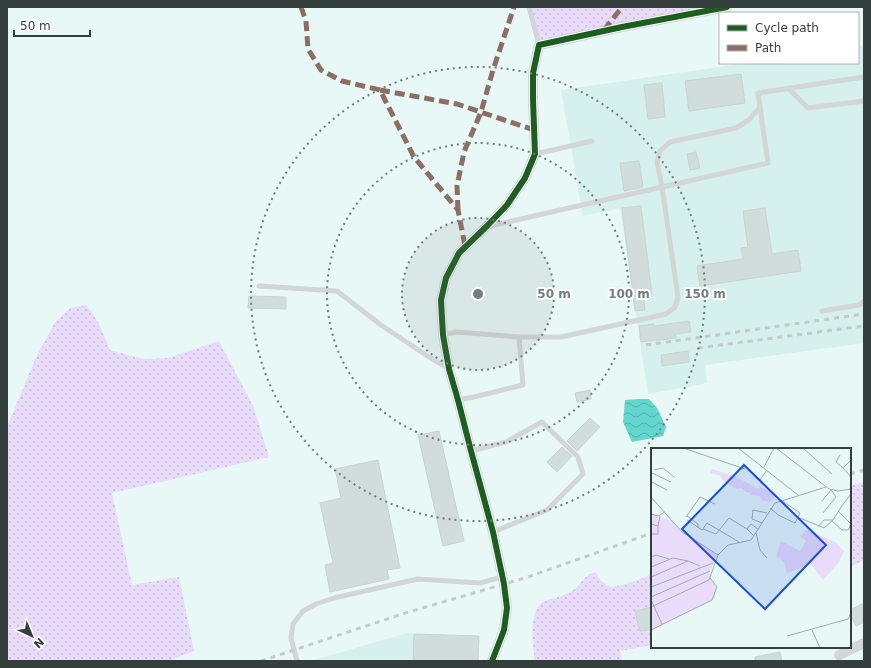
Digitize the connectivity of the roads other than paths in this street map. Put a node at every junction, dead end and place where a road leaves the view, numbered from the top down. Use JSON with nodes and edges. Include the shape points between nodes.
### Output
{"nodes":[{"id":1,"x":529,"y":7,"type":"edge"},
{"id":2,"x":727,"y":7,"type":"edge"},
{"id":3,"x":539,"y":45,"type":"junction"},
{"id":4,"x":864,"y":77,"type":"edge"},
{"id":5,"x":789,"y":89,"type":"junction"},
{"id":6,"x":864,"y":101,"type":"edge"},
{"id":7,"x":760,"y":107,"type":"junction"},
{"id":8,"x":592,"y":141,"type":"dead end"},
{"id":9,"x":535,"y":154,"type":"junction"},
{"id":10,"x":662,"y":187,"type":"junction"},
{"id":11,"x":487,"y":226,"type":"junction"},
{"id":12,"x":259,"y":286,"type":"dead end"},
{"id":13,"x":864,"y":301,"type":"edge"},
{"id":14,"x":822,"y":311,"type":"dead end"},
{"id":15,"x":443,"y":335,"type":"junction"},
{"id":16,"x":519,"y":337,"type":"junction"},
{"id":17,"x":449,"y":369,"type":"junction"},
{"id":18,"x":458,"y":400,"type":"junction"},
{"id":19,"x":471,"y":451,"type":"junction"},
{"id":20,"x":493,"y":532,"type":"junction"},
{"id":21,"x":502,"y":577,"type":"junction"},
{"id":22,"x":864,"y":644,"type":"edge"},
{"id":23,"x":839,"y":655,"type":"dead end"},
{"id":24,"x":297,"y":661,"type":"edge"},
{"id":25,"x":492,"y":661,"type":"edge"}],
"edges":[{"from":1,"to":3,"type":"lane"},
{"from":2,"to":3,"type":"street"},
{"from":3,"to":9,"type":"street","via":[[533,73]]},
{"from":4,"to":5,"type":"lane"},
{"from":5,"to":6,"type":"lane","via":[[808,108]]},
{"from":5,"to":7,"type":"lane","via":[[758,93]]},
{"from":7,"to":10,"type":"lane","via":[[749,120],[736,128],[670,142],[660,151],[657,162]]},
{"from":7,"to":10,"type":"lane","via":[[768,163]]},
{"from":8,"to":9,"type":"lane"},
{"from":9,"to":11,"type":"street","via":[[525,178],[511,200]]},
{"from":10,"to":11,"type":"lane"},
{"from":10,"to":16,"type":"lane","via":[[678,298],[675,308],[666,314],[561,337]]},
{"from":11,"to":15,"type":"street","via":[[459,253],[446,278],[441,300]]},
{"from":12,"to":17,"type":"lane","via":[[337,291],[381,325]]},
{"from":13,"to":14,"type":"lane","via":[[859,305]]},
{"from":15,"to":16,"type":"lane","via":[[456,332]]},
{"from":15,"to":17,"type":"street"},
{"from":16,"to":18,"type":"lane","via":[[522,385]]},
{"from":17,"to":18,"type":"street"},
{"from":18,"to":19,"type":"street"},
{"from":19,"to":20,"type":"street"},
{"from":19,"to":20,"type":"lane","via":[[506,442],[542,422],[578,457],[583,474],[547,510]]},
{"from":20,"to":21,"type":"street"},
{"from":21,"to":24,"type":"lane","via":[[480,583],[418,579],[316,604],[303,611],[293,624],[291,638]]},
{"from":21,"to":25,"type":"street","via":[[507,608],[504,630]]},
{"from":22,"to":23,"type":"street"}]}
